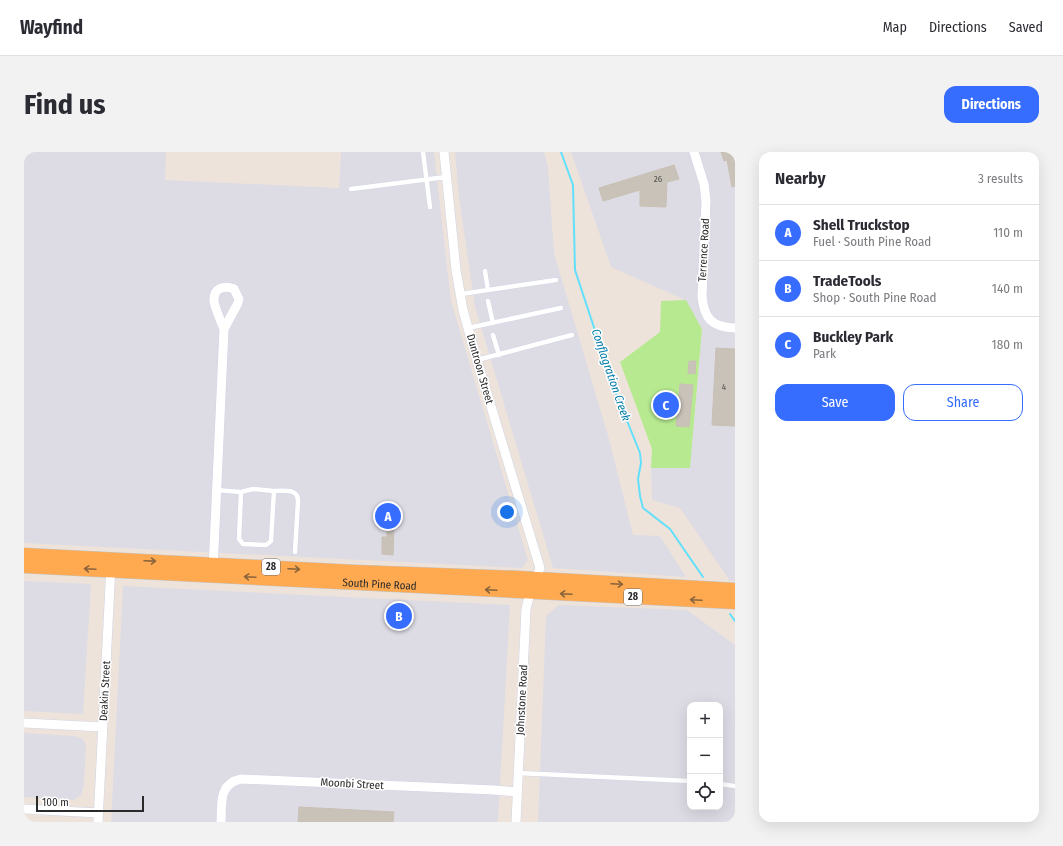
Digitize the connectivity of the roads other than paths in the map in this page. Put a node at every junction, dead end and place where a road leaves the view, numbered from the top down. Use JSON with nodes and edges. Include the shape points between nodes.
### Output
{"nodes":[{"id":1,"x":423,"y":152,"type":"edge"},
{"id":2,"x":444,"y":152,"type":"edge"},
{"id":3,"x":694,"y":152,"type":"edge"},
{"id":4,"x":446,"y":177,"type":"junction"},
{"id":5,"x":427,"y":180,"type":"junction"},
{"id":6,"x":351,"y":189,"type":"dead end"},
{"id":7,"x":430,"y":207,"type":"dead end"},
{"id":8,"x":485,"y":271,"type":"dead end"},
{"id":9,"x":556,"y":280,"type":"dead end"},
{"id":10,"x":488,"y":290,"type":"junction"},
{"id":11,"x":460,"y":294,"type":"junction"},
{"id":12,"x":488,"y":301,"type":"dead end"},
{"id":13,"x":561,"y":308,"type":"dead end"},
{"id":14,"x":493,"y":323,"type":"junction"},
{"id":15,"x":468,"y":328,"type":"junction"},
{"id":16,"x":735,"y":328,"type":"edge"},
{"id":17,"x":224,"y":329,"type":"dead end"},
{"id":18,"x":572,"y":335,"type":"dead end"},
{"id":19,"x":493,"y":336,"type":"dead end"},
{"id":20,"x":499,"y":355,"type":"junction"},
{"id":21,"x":477,"y":360,"type":"junction"},
{"id":22,"x":216,"y":490,"type":"junction"},
{"id":23,"x":274,"y":491,"type":"junction"},
{"id":24,"x":241,"y":492,"type":"junction"},
{"id":25,"x":295,"y":552,"type":"dead end"},
{"id":26,"x":24,"y":555,"type":"edge"},
{"id":27,"x":111,"y":565,"type":"junction"},
{"id":28,"x":24,"y":566,"type":"edge"},
{"id":29,"x":213,"y":570,"type":"junction"},
{"id":30,"x":533,"y":586,"type":"junction"},
{"id":31,"x":735,"y":590,"type":"edge"},
{"id":32,"x":735,"y":602,"type":"edge"},
{"id":33,"x":24,"y":722,"type":"edge"},
{"id":34,"x":103,"y":727,"type":"junction"},
{"id":35,"x":518,"y":773,"type":"junction"},
{"id":36,"x":687,"y":781,"type":"edge"},
{"id":37,"x":723,"y":784,"type":"edge"},
{"id":38,"x":735,"y":786,"type":"edge"},
{"id":39,"x":517,"y":792,"type":"junction"},
{"id":40,"x":24,"y":809,"type":"edge"},
{"id":41,"x":98,"y":818,"type":"edge"},
{"id":42,"x":221,"y":822,"type":"edge"},
{"id":43,"x":516,"y":822,"type":"edge"}],
"edges":[{"from":1,"to":5,"type":"lane"},
{"from":2,"to":4,"type":"street","name":"Duntroon Street"},
{"from":3,"to":16,"type":"street","name":"Terrence Road","via":[[704,184],[706,201],[703,304],[714,324]]},
{"from":4,"to":5,"type":"lane"},
{"from":4,"to":11,"type":"street","name":"Duntroon Street"},
{"from":5,"to":6,"type":"lane"},
{"from":5,"to":7,"type":"lane"},
{"from":8,"to":10,"type":"lane"},
{"from":9,"to":10,"type":"lane"},
{"from":10,"to":11,"type":"lane"},
{"from":11,"to":15,"type":"street","name":"Duntroon Street"},
{"from":12,"to":14,"type":"lane"},
{"from":13,"to":14,"type":"lane"},
{"from":14,"to":15,"type":"lane"},
{"from":15,"to":21,"type":"street","name":"Duntroon Street"},
{"from":17,"to":22,"type":"street"},
{"from":18,"to":20,"type":"lane"},
{"from":19,"to":20,"type":"lane"},
{"from":20,"to":21,"type":"lane"},
{"from":21,"to":30,"type":"street","name":"Duntroon Street","via":[[540,566]]},
{"from":22,"to":24,"type":"lane"},
{"from":22,"to":29,"type":"street"},
{"from":23,"to":24,"type":"lane","via":[[254,489]]},
{"from":23,"to":24,"type":"lane","via":[[271,541],[262,546],[243,544],[239,539]]},
{"from":23,"to":25,"type":"lane","via":[[292,491],[298,496]]},
{"from":26,"to":27,"type":"highway","name":"South Pine Road","number":"28"},
{"from":27,"to":28,"type":"highway","name":"South Pine Road","number":"28","one_way":true},
{"from":27,"to":29,"type":"highway","name":"South Pine Road","number":"28"},
{"from":27,"to":34,"type":"street","name":"Deakin Street"},
{"from":29,"to":30,"type":"highway","name":"South Pine Road","number":"28","via":[[356,572]]},
{"from":30,"to":31,"type":"highway","name":"South Pine Road","number":"28","one_way":true},
{"from":32,"to":30,"type":"highway","name":"South Pine Road","number":"28","one_way":true},
{"from":30,"to":35,"type":"street","name":"Johnstone Road","via":[[526,609]]},
{"from":33,"to":34,"type":"street"},
{"from":34,"to":41,"type":"street","name":"Deakin Street"},
{"from":35,"to":36,"type":"lane"},
{"from":35,"to":39,"type":"street","name":"Johnstone Road"},
{"from":37,"to":38,"type":"lane"},
{"from":39,"to":42,"type":"street","name":"Moonbi Street","via":[[240,779],[232,780],[222,795]]},
{"from":39,"to":43,"type":"street","name":"Johnstone Road"},
{"from":40,"to":41,"type":"street"}]}
